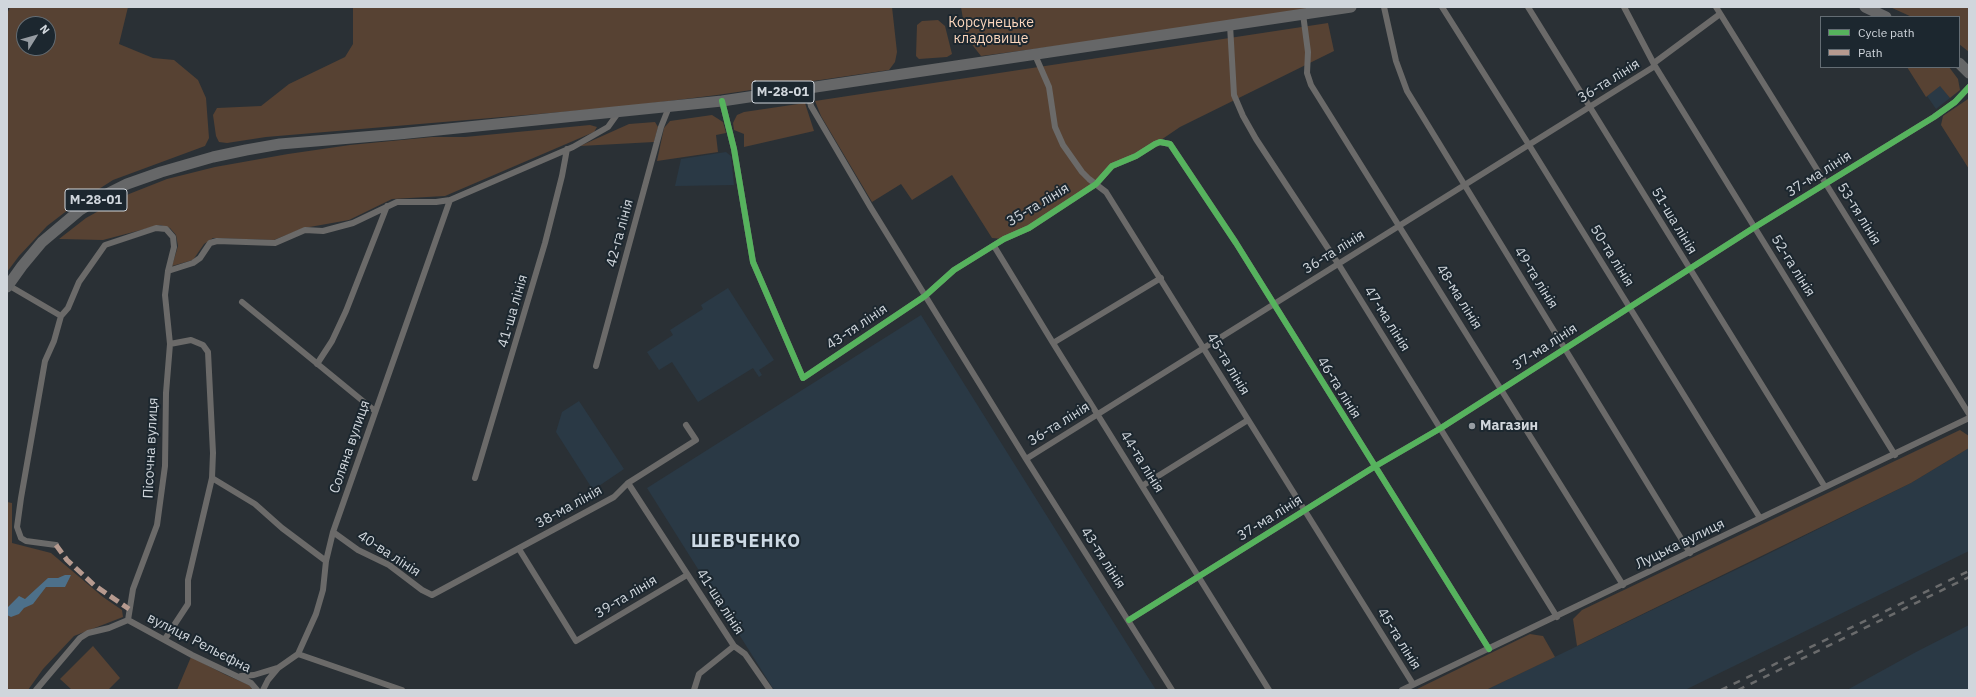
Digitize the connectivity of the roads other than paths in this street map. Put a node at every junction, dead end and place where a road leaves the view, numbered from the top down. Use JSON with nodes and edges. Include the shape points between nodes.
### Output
{"nodes":[{"id":1,"x":1351,"y":7,"type":"edge"},
{"id":2,"x":1384,"y":7,"type":"edge"},
{"id":3,"x":1442,"y":7,"type":"edge"},
{"id":4,"x":1528,"y":7,"type":"edge"},
{"id":5,"x":1624,"y":7,"type":"edge"},
{"id":6,"x":1716,"y":7,"type":"edge"},
{"id":7,"x":1865,"y":7,"type":"edge"},
{"id":8,"x":1303,"y":14,"type":"junction"},
{"id":9,"x":1720,"y":14,"type":"junction"},
{"id":10,"x":1884,"y":16,"type":"edge"},
{"id":11,"x":1230,"y":25,"type":"junction"},
{"id":12,"x":1034,"y":55,"type":"junction"},
{"id":13,"x":1654,"y":64,"type":"junction"},
{"id":14,"x":1960,"y":64,"type":"edge"},
{"id":15,"x":1969,"y":72,"type":"edge"},
{"id":16,"x":1969,"y":87,"type":"edge"},
{"id":17,"x":808,"y":89,"type":"junction"},
{"id":18,"x":722,"y":101,"type":"junction"},
{"id":19,"x":1591,"y":106,"type":"junction"},
{"id":20,"x":669,"y":107,"type":"junction"},
{"id":21,"x":618,"y":113,"type":"junction"},
{"id":22,"x":1166,"y":143,"type":"joint"},
{"id":23,"x":1529,"y":145,"type":"junction"},
{"id":24,"x":567,"y":149,"type":"junction"},
{"id":25,"x":1096,"y":184,"type":"junction"},
{"id":26,"x":1826,"y":184,"type":"junction"},
{"id":27,"x":1464,"y":186,"type":"junction"},
{"id":28,"x":450,"y":200,"type":"junction"},
{"id":29,"x":387,"y":206,"type":"junction"},
{"id":30,"x":1400,"y":225,"type":"junction"},
{"id":31,"x":1755,"y":227,"type":"junction"},
{"id":32,"x":994,"y":246,"type":"junction"},
{"id":33,"x":1339,"y":265,"type":"junction"},
{"id":34,"x":1690,"y":270,"type":"junction"},
{"id":35,"x":168,"y":271,"type":"junction"},
{"id":36,"x":1161,"y":278,"type":"junction"},
{"id":37,"x":8,"y":286,"type":"edge"},
{"id":38,"x":925,"y":296,"type":"junction"},
{"id":39,"x":242,"y":302,"type":"dead end"},
{"id":40,"x":1273,"y":304,"type":"junction"},
{"id":41,"x":1630,"y":307,"type":"junction"},
{"id":42,"x":61,"y":316,"type":"junction"},
{"id":43,"x":1053,"y":343,"type":"junction"},
{"id":44,"x":170,"y":344,"type":"junction"},
{"id":45,"x":1204,"y":348,"type":"junction"},
{"id":46,"x":1565,"y":348,"type":"junction"},
{"id":47,"x":317,"y":364,"type":"junction"},
{"id":48,"x":596,"y":366,"type":"dead end"},
{"id":49,"x":1502,"y":390,"type":"junction"},
{"id":50,"x":375,"y":411,"type":"junction"},
{"id":51,"x":1098,"y":414,"type":"junction"},
{"id":52,"x":1969,"y":414,"type":"edge"},
{"id":53,"x":1969,"y":418,"type":"edge"},
{"id":54,"x":1248,"y":420,"type":"junction"},
{"id":55,"x":686,"y":425,"type":"dead end"},
{"id":56,"x":1440,"y":428,"type":"junction"},
{"id":57,"x":1895,"y":455,"type":"junction"},
{"id":58,"x":1026,"y":459,"type":"junction"},
{"id":59,"x":1374,"y":466,"type":"junction"},
{"id":60,"x":212,"y":478,"type":"junction"},
{"id":61,"x":475,"y":478,"type":"dead end"},
{"id":62,"x":628,"y":483,"type":"junction"},
{"id":63,"x":1142,"y":486,"type":"junction"},
{"id":64,"x":1825,"y":487,"type":"junction"},
{"id":65,"x":1305,"y":510,"type":"junction"},
{"id":66,"x":1760,"y":518,"type":"junction"},
{"id":67,"x":333,"y":532,"type":"junction"},
{"id":68,"x":56,"y":545,"type":"dead end"},
{"id":69,"x":518,"y":549,"type":"junction"},
{"id":70,"x":1690,"y":553,"type":"junction"},
{"id":71,"x":326,"y":561,"type":"junction"},
{"id":72,"x":687,"y":574,"type":"junction"},
{"id":73,"x":1199,"y":577,"type":"junction"},
{"id":74,"x":1623,"y":585,"type":"junction"},
{"id":75,"x":432,"y":595,"type":"joint"},
{"id":76,"x":1557,"y":617,"type":"junction"},
{"id":77,"x":128,"y":620,"type":"junction"},
{"id":78,"x":1129,"y":620,"type":"junction"},
{"id":79,"x":165,"y":639,"type":"junction"},
{"id":80,"x":734,"y":646,"type":"junction"},
{"id":81,"x":1489,"y":649,"type":"junction"},
{"id":82,"x":298,"y":654,"type":"junction"},
{"id":83,"x":278,"y":668,"type":"junction"},
{"id":84,"x":240,"y":677,"type":"junction"},
{"id":85,"x":1414,"y":684,"type":"junction"},
{"id":86,"x":36,"y":690,"type":"edge"},
{"id":87,"x":257,"y":690,"type":"edge"},
{"id":88,"x":263,"y":690,"type":"edge"},
{"id":89,"x":402,"y":690,"type":"edge"},
{"id":90,"x":694,"y":690,"type":"edge"},
{"id":91,"x":770,"y":690,"type":"edge"},
{"id":92,"x":1172,"y":690,"type":"edge"},
{"id":93,"x":1270,"y":690,"type":"edge"},
{"id":94,"x":1402,"y":690,"type":"edge"}],
"edges":[{"from":1,"to":8,"type":"highway","number":"М-28-01"},
{"from":2,"to":27,"type":"street","name":"49-та лінія","via":[[1400,76]]},
{"from":3,"to":23,"type":"street","name":"50-та лінія"},
{"from":4,"to":19,"type":"street","name":"51-ша лінія"},
{"from":5,"to":13,"type":"street","name":"52-га лінія"},
{"from":6,"to":9,"type":"street","name":"53-тя лінія"},
{"from":7,"to":10,"type":"highway"},
{"from":8,"to":11,"type":"highway","number":"М-28-01"},
{"from":8,"to":30,"type":"street","name":"48-ма лінія","via":[[1308,52],[1307,73],[1311,85]]},
{"from":9,"to":13,"type":"street","name":"36-та лінія"},
{"from":9,"to":26,"type":"street","name":"53-тя лінія"},
{"from":11,"to":12,"type":"highway","number":"М-28-01"},
{"from":11,"to":33,"type":"street","name":"47-ма лінія","via":[[1234,95],[1243,116]]},
{"from":12,"to":17,"type":"highway","number":"М-28-01"},
{"from":12,"to":25,"type":"street","name":"45-та лінія","via":[[1049,87],[1055,127],[1082,172]]},
{"from":13,"to":19,"type":"street","name":"36-та лінія"},
{"from":13,"to":31,"type":"street","name":"52-га лінія"},
{"from":14,"to":15,"type":"highway"},
{"from":16,"to":26,"type":"street","name":"37-ма лінія","via":[[1955,102],[1934,117]]},
{"from":17,"to":18,"type":"highway","number":"М-28-01"},
{"from":17,"to":38,"type":"street","name":"43-тя лінія","via":[[811,106],[824,130]]},
{"from":18,"to":20,"type":"highway","number":"М-28-01"},
{"from":18,"to":38,"type":"street","name":"43-тя лінія","via":[[734,149],[753,262],[803,378]]},
{"from":19,"to":23,"type":"street","name":"36-та лінія"},
{"from":19,"to":34,"type":"street","name":"51-ша лінія"},
{"from":20,"to":21,"type":"highway","number":"М-28-01"},
{"from":20,"to":48,"type":"street","name":"42-га лінія","via":[[661,127]]},
{"from":21,"to":24,"type":"street","via":[[608,127]]},
{"from":21,"to":37,"type":"highway","number":"М-28-01","via":[[280,144],[183,165],[128,184],[80,210],[42,242]]},
{"from":22,"to":25,"type":"street","name":"35-та лінія","via":[[1156,144],[1136,156],[1120,161]]},
{"from":22,"to":40,"type":"street","name":"46-та лінія","via":[[1178,154]]},
{"from":23,"to":27,"type":"street","name":"36-та лінія"},
{"from":23,"to":41,"type":"street","name":"50-та лінія"},
{"from":24,"to":28,"type":"street"},
{"from":24,"to":61,"type":"street","name":"41-ша лінія","via":[[545,243]]},
{"from":25,"to":32,"type":"street","name":"35-та лінія","via":[[1029,228]]},
{"from":25,"to":36,"type":"street","name":"45-та лінія","via":[[1106,192]]},
{"from":26,"to":31,"type":"street","name":"37-ма лінія"},
{"from":26,"to":52,"type":"street","name":"53-тя лінія"},
{"from":27,"to":30,"type":"street","name":"36-та лінія"},
{"from":27,"to":46,"type":"street","name":"49-та лінія"},
{"from":28,"to":29,"type":"street","via":[[397,202]]},
{"from":28,"to":50,"type":"street","name":"Соляна вулиця"},
{"from":29,"to":35,"type":"street","via":[[353,223],[323,231],[305,230],[276,243],[210,243],[200,258],[193,263]]},
{"from":29,"to":47,"type":"street","via":[[346,311],[332,341]]},
{"from":30,"to":33,"type":"street","name":"36-та лінія"},
{"from":30,"to":49,"type":"street","name":"48-ма лінія"},
{"from":31,"to":34,"type":"street","name":"37-ма лінія"},
{"from":31,"to":57,"type":"street","name":"52-га лінія"},
{"from":32,"to":38,"type":"street","name":"35-та лінія","via":[[954,270]]},
{"from":32,"to":43,"type":"street","name":"44-та лінія"},
{"from":33,"to":40,"type":"street","name":"36-та лінія"},
{"from":33,"to":56,"type":"street","name":"47-ма лінія"},
{"from":34,"to":41,"type":"street","name":"37-ма лінія"},
{"from":34,"to":64,"type":"street","name":"51-ша лінія"},
{"from":35,"to":42,"type":"street","name":"Пісочна вулиця","via":[[174,242],[166,229],[156,228],[105,245],[79,282],[68,308]]},
{"from":35,"to":44,"type":"street","name":"Пісочна вулиця","via":[[165,295]]},
{"from":36,"to":43,"type":"street"},
{"from":36,"to":45,"type":"street","name":"45-та лінія"},
{"from":37,"to":42,"type":"street"},
{"from":38,"to":58,"type":"street","name":"43-тя лінія"},
{"from":39,"to":47,"type":"street"},
{"from":40,"to":45,"type":"street","name":"36-та лінія"},
{"from":40,"to":59,"type":"street","name":"46-та лінія"},
{"from":41,"to":46,"type":"street","name":"37-ма лінія"},
{"from":41,"to":66,"type":"street","name":"50-та лінія"},
{"from":42,"to":68,"type":"street","via":[[45,361],[17,527],[21,538],[26,541]]},
{"from":43,"to":51,"type":"street","name":"44-та лінія"},
{"from":44,"to":60,"type":"street","via":[[191,340],[203,345],[208,352],[214,453]]},
{"from":44,"to":77,"type":"street","name":"Пісочна вулиця","via":[[162,493],[157,525],[133,589]]},
{"from":45,"to":51,"type":"street","name":"36-та лінія"},
{"from":45,"to":54,"type":"street","name":"45-та лінія"},
{"from":46,"to":49,"type":"street","name":"37-ма лінія"},
{"from":46,"to":70,"type":"street","name":"49-та лінія"},
{"from":47,"to":50,"type":"street"},
{"from":49,"to":56,"type":"street","name":"37-ма лінія"},
{"from":49,"to":74,"type":"street","name":"48-ма лінія"},
{"from":50,"to":67,"type":"street","name":"Соляна вулиця"},
{"from":51,"to":58,"type":"street","name":"36-та лінія"},
{"from":51,"to":63,"type":"street","name":"44-та лінія"},
{"from":53,"to":57,"type":"street","name":"Луцька вулиця"},
{"from":54,"to":63,"type":"street"},
{"from":54,"to":65,"type":"street","name":"45-та лінія"},
{"from":55,"to":62,"type":"street","name":"38-ма лінія","via":[[696,440]]},
{"from":56,"to":59,"type":"street","name":"37-ма лінія"},
{"from":56,"to":76,"type":"street","name":"47-ма лінія"},
{"from":57,"to":64,"type":"street","name":"Луцька вулиця"},
{"from":58,"to":78,"type":"street","name":"43-тя лінія"},
{"from":59,"to":65,"type":"street","name":"37-ма лінія"},
{"from":59,"to":81,"type":"street","name":"46-та лінія"},
{"from":60,"to":71,"type":"street","via":[[255,504]]},
{"from":60,"to":79,"type":"street","via":[[192,558],[188,580],[188,604]]},
{"from":62,"to":69,"type":"street","name":"38-ма лінія","via":[[614,497]]},
{"from":62,"to":72,"type":"street","name":"41-ша лінія"},
{"from":63,"to":73,"type":"street","name":"44-та лінія"},
{"from":64,"to":66,"type":"street","name":"Луцька вулиця"},
{"from":65,"to":73,"type":"street","name":"37-ма лінія"},
{"from":65,"to":85,"type":"street","name":"45-та лінія"},
{"from":66,"to":70,"type":"street","name":"Луцька вулиця"},
{"from":67,"to":71,"type":"street","name":"Соляна вулиця"},
{"from":67,"to":75,"type":"street","name":"40-ва лінія","via":[[358,550],[389,565]]},
{"from":69,"to":72,"type":"street","name":"39-та лінія","via":[[576,641]]},
{"from":69,"to":75,"type":"street","name":"38-ма лінія"},
{"from":70,"to":74,"type":"street","name":"Луцька вулиця"},
{"from":71,"to":82,"type":"street","name":"Соляна вулиця","via":[[323,590],[316,614]]},
{"from":72,"to":80,"type":"street","name":"41-ша лінія"},
{"from":73,"to":78,"type":"street","name":"37-ма лінія"},
{"from":73,"to":93,"type":"street","name":"44-та лінія"},
{"from":74,"to":76,"type":"street","name":"Луцька вулиця"},
{"from":76,"to":81,"type":"street","name":"Луцька вулиця"},
{"from":77,"to":79,"type":"street","name":"вулиця Рельєфна"},
{"from":77,"to":86,"type":"street","via":[[80,638]]},
{"from":78,"to":92,"type":"street","name":"43-тя лінія"},
{"from":79,"to":84,"type":"street","name":"вулиця Рельєфна","via":[[192,655]]},
{"from":80,"to":90,"type":"street","via":[[700,674]]},
{"from":80,"to":91,"type":"street","name":"41-ша лінія","via":[[745,654]]},
{"from":81,"to":85,"type":"street","name":"Луцька вулиця"},
{"from":82,"to":83,"type":"street"},
{"from":82,"to":89,"type":"street"},
{"from":83,"to":84,"type":"street"},
{"from":83,"to":88,"type":"street"},
{"from":84,"to":87,"type":"street","name":"вулиця Рельєфна"},
{"from":85,"to":94,"type":"street","name":"Луцька вулиця"}]}
